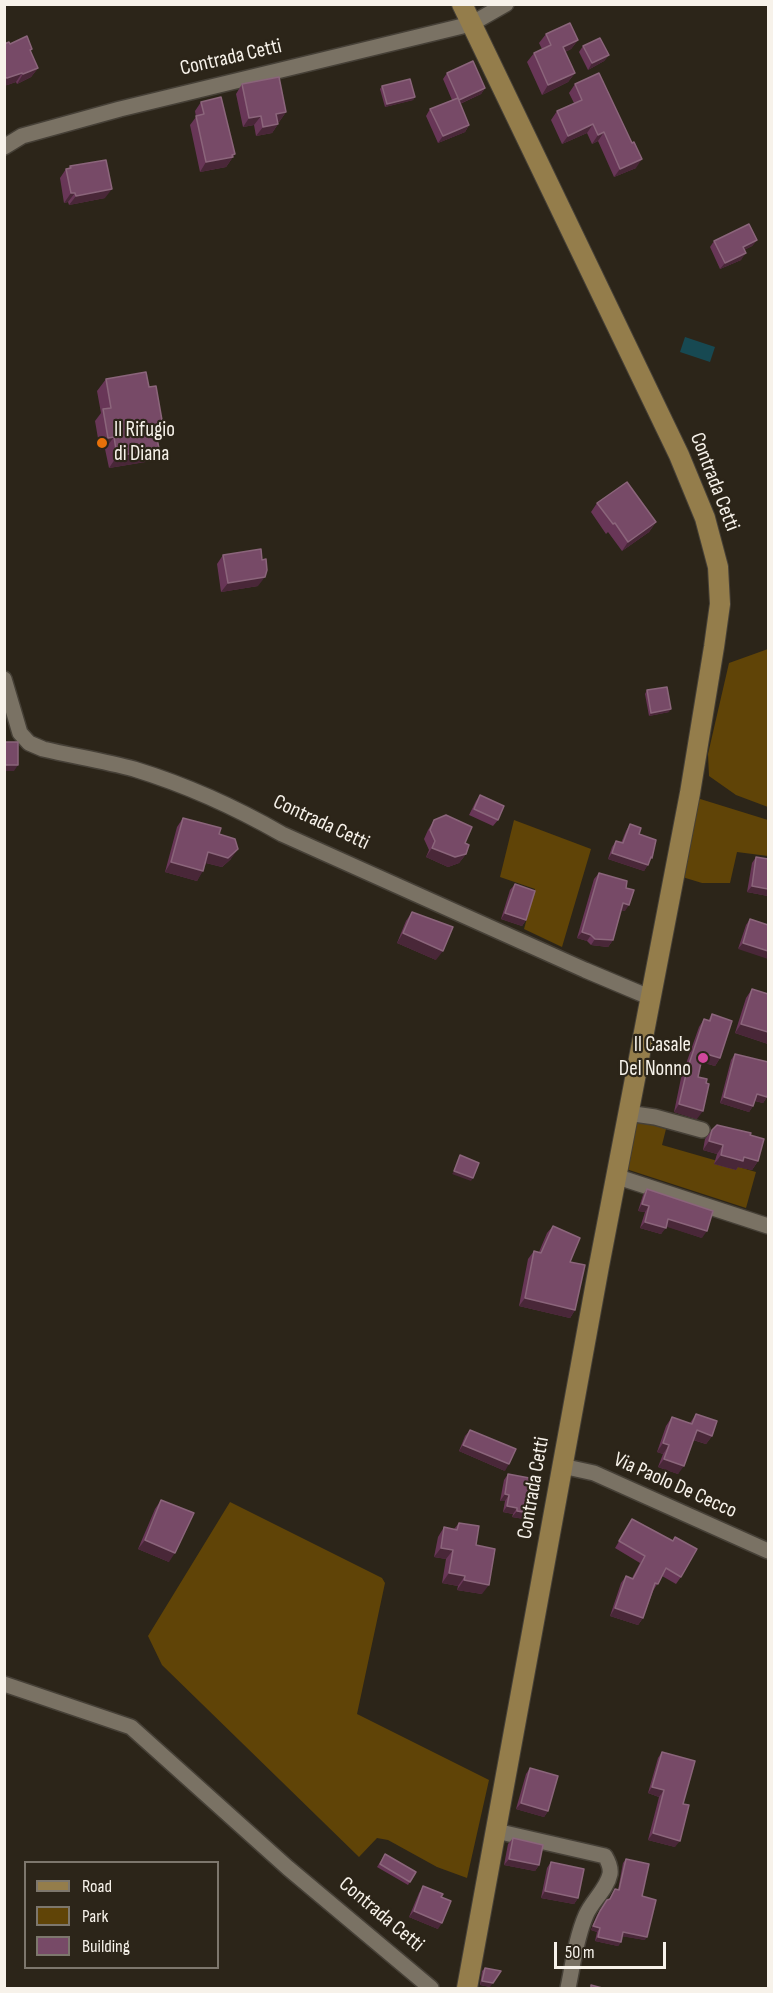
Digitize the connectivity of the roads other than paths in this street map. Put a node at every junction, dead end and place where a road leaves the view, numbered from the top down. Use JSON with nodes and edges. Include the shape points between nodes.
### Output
{"nodes":[{"id":1,"x":462,"y":4,"type":"edge"},
{"id":2,"x":506,"y":4,"type":"edge"},
{"id":3,"x":471,"y":24,"type":"junction"},
{"id":4,"x":4,"y":147,"type":"edge"},
{"id":5,"x":4,"y":679,"type":"edge"},
{"id":6,"x":649,"y":997,"type":"junction"},
{"id":7,"x":627,"y":1113,"type":"junction"},
{"id":8,"x":702,"y":1130,"type":"dead end"},
{"id":9,"x":615,"y":1176,"type":"junction"},
{"id":10,"x":768,"y":1226,"type":"edge"},
{"id":11,"x":562,"y":1466,"type":"junction"},
{"id":12,"x":768,"y":1551,"type":"edge"},
{"id":13,"x":4,"y":1684,"type":"edge"},
{"id":14,"x":496,"y":1831,"type":"junction"},
{"id":15,"x":431,"y":1989,"type":"edge"},
{"id":16,"x":467,"y":1989,"type":"edge"},
{"id":17,"x":568,"y":1989,"type":"edge"}],
"edges":[{"from":1,"to":3,"type":"main road","name":"Contrada Cetti"},
{"from":2,"to":3,"type":"street"},
{"from":3,"to":4,"type":"street","name":"Contrada Cetti","via":[[120,109],[22,136]]},
{"from":3,"to":6,"type":"main road","name":"Contrada Cetti","via":[[669,432],[705,518],[718,567],[720,604],[710,676]]},
{"from":5,"to":6,"type":"street","name":"Contrada Cetti","via":[[20,733],[29,743],[185,787]]},
{"from":6,"to":7,"type":"main road","name":"Contrada Cetti"},
{"from":7,"to":8,"type":"street"},
{"from":7,"to":9,"type":"main road","name":"Contrada Cetti"},
{"from":9,"to":10,"type":"street"},
{"from":9,"to":11,"type":"main road","name":"Contrada Cetti"},
{"from":11,"to":12,"type":"street","name":"Via Paolo De Cecco","via":[[594,1473]]},
{"from":11,"to":14,"type":"main road","name":"Contrada Cetti"},
{"from":13,"to":15,"type":"street","name":"Contrada Cetti","via":[[131,1727]]},
{"from":14,"to":16,"type":"main road","name":"Contrada Cetti"},
{"from":14,"to":17,"type":"street","via":[[605,1856],[609,1862],[610,1874],[579,1933]]}]}
